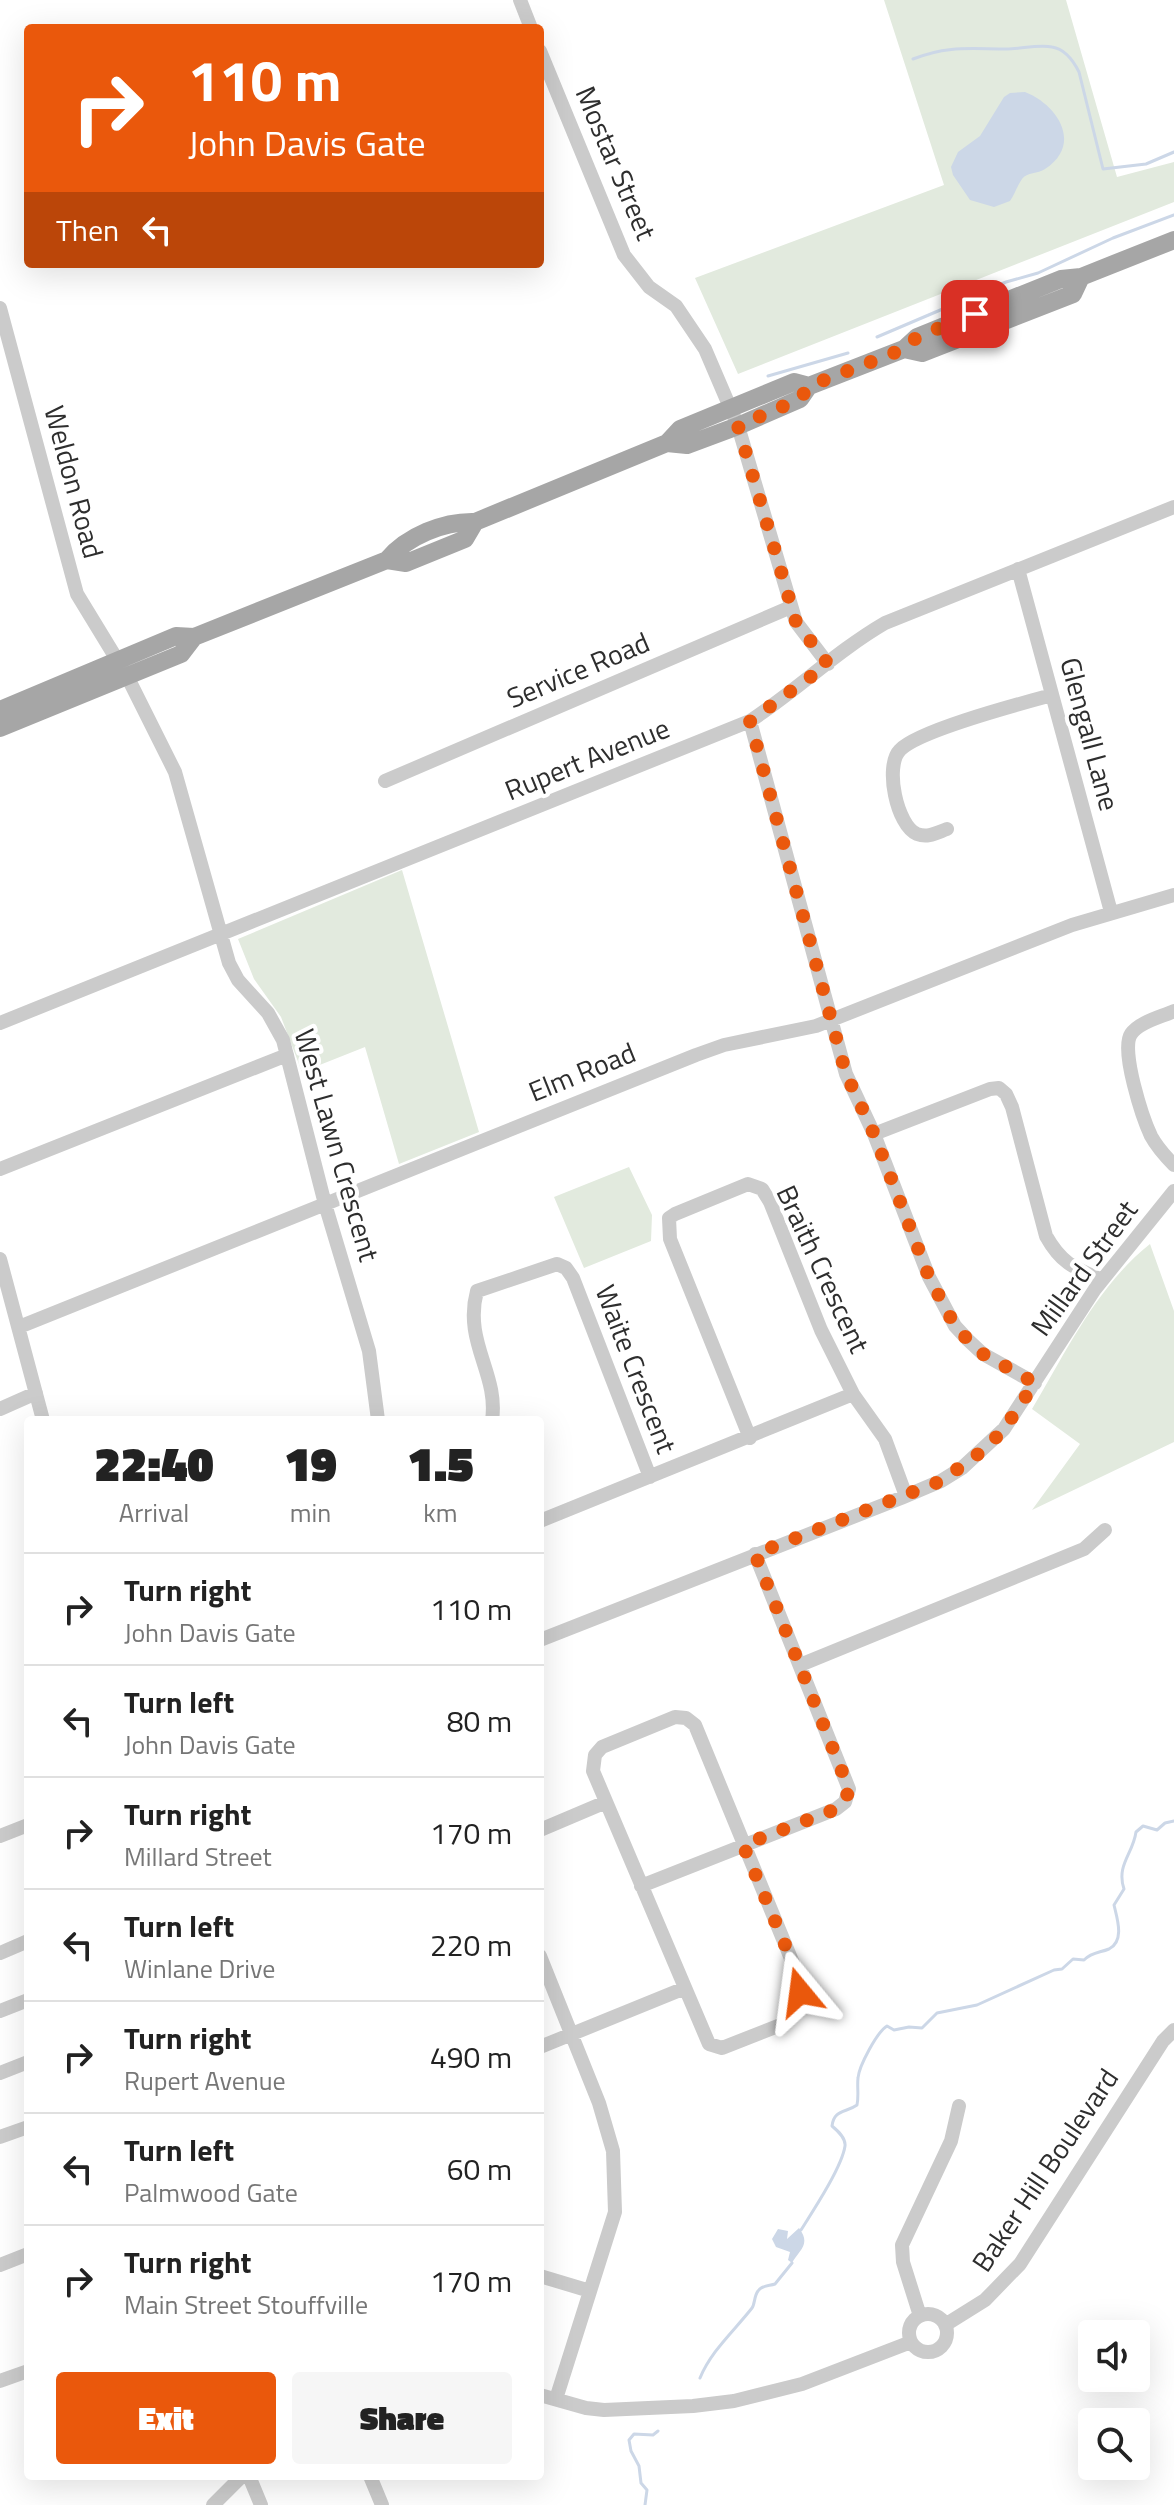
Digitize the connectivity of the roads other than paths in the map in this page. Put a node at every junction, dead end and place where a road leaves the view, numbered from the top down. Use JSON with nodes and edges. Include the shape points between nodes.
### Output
{"nodes":[{"id":1,"x":520,"y":0,"type":"edge"},
{"id":2,"x":529,"y":24,"type":"edge"},
{"id":3,"x":544,"y":61,"type":"edge"},
{"id":4,"x":1174,"y":240,"type":"edge"},
{"id":5,"x":0,"y":308,"type":"edge"},
{"id":6,"x":734,"y":417,"type":"junction"},
{"id":7,"x":1174,"y":507,"type":"edge"},
{"id":8,"x":1018,"y":569,"type":"junction"},
{"id":9,"x":791,"y":607,"type":"junction"},
{"id":10,"x":828,"y":664,"type":"junction"},
{"id":11,"x":122,"y":669,"type":"junction"},
{"id":12,"x":1052,"y":695,"type":"junction"},
{"id":13,"x":0,"y":710,"type":"edge"},
{"id":14,"x":750,"y":721,"type":"junction"},
{"id":15,"x":0,"y":728,"type":"edge"},
{"id":16,"x":385,"y":781,"type":"dead end"},
{"id":17,"x":947,"y":829,"type":"dead end"},
{"id":18,"x":1174,"y":895,"type":"edge"},
{"id":19,"x":1111,"y":912,"type":"junction"},
{"id":20,"x":221,"y":934,"type":"junction"},
{"id":21,"x":1174,"y":1011,"type":"edge"},
{"id":22,"x":830,"y":1020,"type":"junction"},
{"id":23,"x":0,"y":1023,"type":"edge"},
{"id":24,"x":287,"y":1055,"type":"junction"},
{"id":25,"x":874,"y":1134,"type":"junction"},
{"id":26,"x":1174,"y":1165,"type":"edge"},
{"id":27,"x":0,"y":1169,"type":"edge"},
{"id":28,"x":1171,"y":1200,"type":"edge"},
{"id":29,"x":325,"y":1204,"type":"junction"},
{"id":30,"x":0,"y":1259,"type":"edge"},
{"id":31,"x":1102,"y":1280,"type":"junction"},
{"id":32,"x":19,"y":1327,"type":"junction"},
{"id":33,"x":1035,"y":1383,"type":"junction"},
{"id":34,"x":36,"y":1393,"type":"junction"},
{"id":35,"x":853,"y":1394,"type":"junction"},
{"id":36,"x":0,"y":1409,"type":"edge"},
{"id":37,"x":42,"y":1416,"type":"edge"},
{"id":38,"x":377,"y":1416,"type":"edge"},
{"id":39,"x":493,"y":1416,"type":"edge"},
{"id":40,"x":750,"y":1438,"type":"junction"},
{"id":41,"x":650,"y":1477,"type":"junction"},
{"id":42,"x":906,"y":1496,"type":"junction"},
{"id":43,"x":544,"y":1519,"type":"edge"},
{"id":44,"x":1105,"y":1530,"type":"dead end"},
{"id":45,"x":755,"y":1554,"type":"junction"},
{"id":46,"x":544,"y":1634,"type":"edge"},
{"id":47,"x":800,"y":1665,"type":"junction"},
{"id":48,"x":606,"y":1802,"type":"junction"},
{"id":49,"x":24,"y":1827,"type":"edge"},
{"id":50,"x":544,"y":1828,"type":"edge"},
{"id":51,"x":0,"y":1836,"type":"edge"},
{"id":52,"x":743,"y":1845,"type":"junction"},
{"id":53,"x":641,"y":1886,"type":"junction"},
{"id":54,"x":24,"y":1943,"type":"edge"},
{"id":55,"x":0,"y":1953,"type":"edge"},
{"id":56,"x":544,"y":1966,"type":"edge"},
{"id":57,"x":685,"y":1988,"type":"junction"},
{"id":58,"x":24,"y":2002,"type":"edge"},
{"id":59,"x":0,"y":2011,"type":"edge"},
{"id":60,"x":1174,"y":2030,"type":"edge"},
{"id":61,"x":571,"y":2034,"type":"junction"},
{"id":62,"x":544,"y":2045,"type":"edge"},
{"id":63,"x":24,"y":2064,"type":"edge"},
{"id":64,"x":0,"y":2073,"type":"edge"},
{"id":65,"x":959,"y":2106,"type":"dead end"},
{"id":66,"x":24,"y":2128,"type":"edge"},
{"id":67,"x":0,"y":2137,"type":"edge"},
{"id":68,"x":24,"y":2256,"type":"edge"},
{"id":69,"x":0,"y":2265,"type":"edge"},
{"id":70,"x":544,"y":2277,"type":"edge"},
{"id":71,"x":590,"y":2291,"type":"junction"},
{"id":72,"x":920,"y":2316,"type":"junction"},
{"id":73,"x":945,"y":2325,"type":"junction"},
{"id":74,"x":911,"y":2342,"type":"junction"},
{"id":75,"x":24,"y":2372,"type":"edge"},
{"id":76,"x":0,"y":2381,"type":"edge"},
{"id":77,"x":544,"y":2396,"type":"edge"},
{"id":78,"x":556,"y":2399,"type":"junction"},
{"id":79,"x":238,"y":2480,"type":"edge"},
{"id":80,"x":251,"y":2480,"type":"edge"},
{"id":81,"x":372,"y":2480,"type":"edge"},
{"id":82,"x":213,"y":2505,"type":"edge"},
{"id":83,"x":261,"y":2505,"type":"edge"},
{"id":84,"x":382,"y":2505,"type":"edge"}],
"edges":[{"from":1,"to":2,"type":"street"},
{"from":3,"to":6,"type":"street","name":"Mostar Street","via":[[624,255],[652,290],[676,306],[705,349]]},
{"from":4,"to":6,"type":"main road","via":[[1081,277],[1061,279],[809,386],[794,382]]},
{"from":5,"to":11,"type":"street","name":"Weldon Road","via":[[77,594]]},
{"from":6,"to":9,"type":"street","name":"Mostar Street"},
{"from":6,"to":11,"type":"main road","via":[[680,429],[667,443],[475,522],[457,522],[400,545],[387,560],[194,637],[176,636]]},
{"from":7,"to":8,"type":"street","name":"Rupert Avenue"},
{"from":8,"to":10,"type":"street","name":"Rupert Avenue","via":[[885,623]]},
{"from":8,"to":12,"type":"street","name":"Glengall Lane"},
{"from":9,"to":10,"type":"street","name":"Mostar Street"},
{"from":9,"to":16,"type":"street","name":"Service Road"},
{"from":10,"to":14,"type":"street","name":"Rupert Avenue"},
{"from":11,"to":13,"type":"main road"},
{"from":11,"to":15,"type":"main road"},
{"from":11,"to":20,"type":"street","name":"West Lawn Crescent","via":[[175,772]]},
{"from":12,"to":17,"type":"street","via":[[1000,709],[899,750],[893,782],[904,823],[928,837]]},
{"from":12,"to":19,"type":"street","name":"Glengall Lane"},
{"from":14,"to":20,"type":"street","name":"Rupert Avenue"},
{"from":14,"to":22,"type":"street"},
{"from":18,"to":19,"type":"street","name":"Elm Road"},
{"from":19,"to":22,"type":"street","name":"Elm Road"},
{"from":20,"to":23,"type":"street","name":"Rupert Avenue"},
{"from":20,"to":24,"type":"street","name":"West Lawn Crescent","via":[[238,980],[278,1028]]},
{"from":21,"to":26,"type":"street","via":[[1137,1028],[1128,1042],[1143,1115],[1155,1142]]},
{"from":22,"to":25,"type":"street","via":[[846,1074]]},
{"from":22,"to":29,"type":"street","name":"Elm Road","via":[[696,1055]]},
{"from":24,"to":27,"type":"street"},
{"from":24,"to":29,"type":"street","name":"West Lawn Crescent"},
{"from":25,"to":31,"type":"street","via":[[999,1088],[1012,1107],[1046,1236],[1068,1265]]},
{"from":25,"to":33,"type":"street","via":[[929,1277],[955,1326],[983,1354]]},
{"from":28,"to":31,"type":"street","name":"Millard Street"},
{"from":29,"to":32,"type":"street","name":"Elm Road"},
{"from":29,"to":38,"type":"street","name":"West Lawn Crescent","via":[[369,1351]]},
{"from":30,"to":32,"type":"street"},
{"from":31,"to":33,"type":"street","name":"Millard Street"},
{"from":32,"to":34,"type":"street"},
{"from":33,"to":42,"type":"street","name":"Millard Street","via":[[985,1449],[941,1481]]},
{"from":34,"to":36,"type":"street"},
{"from":34,"to":37,"type":"street"},
{"from":35,"to":40,"type":"street"},
{"from":35,"to":40,"type":"street","name":"Braith Crescent","via":[[762,1189],[748,1184],[675,1214],[669,1218],[670,1239]]},
{"from":35,"to":42,"type":"street","name":"Braith Crescent","via":[[885,1439]]},
{"from":39,"to":41,"type":"street","name":"Waite Crescent","via":[[473,1328],[477,1291],[557,1264],[573,1278]]},
{"from":40,"to":41,"type":"street"},
{"from":41,"to":43,"type":"street"},
{"from":42,"to":45,"type":"street","name":"Millard Street"},
{"from":44,"to":47,"type":"street","via":[[1084,1549]]},
{"from":45,"to":46,"type":"street","name":"Millard Street"},
{"from":45,"to":47,"type":"street"},
{"from":47,"to":52,"type":"street","via":[[849,1789],[845,1802]]},
{"from":48,"to":50,"type":"street"},
{"from":48,"to":52,"type":"street","via":[[593,1771],[602,1747],[675,1717],[686,1718],[695,1725]]},
{"from":48,"to":53,"type":"street"},
{"from":49,"to":51,"type":"street"},
{"from":52,"to":53,"type":"street"},
{"from":52,"to":57,"type":"street","via":[[799,1978],[800,1992],[783,2024],[722,2048],[709,2044]]},
{"from":53,"to":57,"type":"street"},
{"from":54,"to":55,"type":"street"},
{"from":56,"to":61,"type":"street"},
{"from":57,"to":61,"type":"street"},
{"from":58,"to":59,"type":"street"},
{"from":60,"to":73,"type":"street","name":"Baker Hill Boulevard","via":[[1020,2264],[985,2300]]},
{"from":61,"to":62,"type":"street"},
{"from":61,"to":71,"type":"street","via":[[613,2151],[615,2212]]},
{"from":63,"to":64,"type":"street"},
{"from":65,"to":72,"type":"street","via":[[951,2141],[902,2245],[903,2266]]},
{"from":66,"to":67,"type":"street"},
{"from":68,"to":69,"type":"street"},
{"from":70,"to":71,"type":"street"},
{"from":71,"to":78,"type":"street"},
{"from":72,"to":73,"type":"street","via":[[933,2315]]},
{"from":72,"to":74,"type":"street","via":[[910,2325]]},
{"from":73,"to":74,"type":"street","via":[[945,2341],[938,2349],[922,2351]]},
{"from":74,"to":78,"type":"street","via":[[802,2384],[734,2401],[604,2410]]},
{"from":75,"to":76,"type":"street"},
{"from":77,"to":78,"type":"street"},
{"from":79,"to":82,"type":"street"},
{"from":80,"to":83,"type":"street"},
{"from":81,"to":84,"type":"street"}]}
